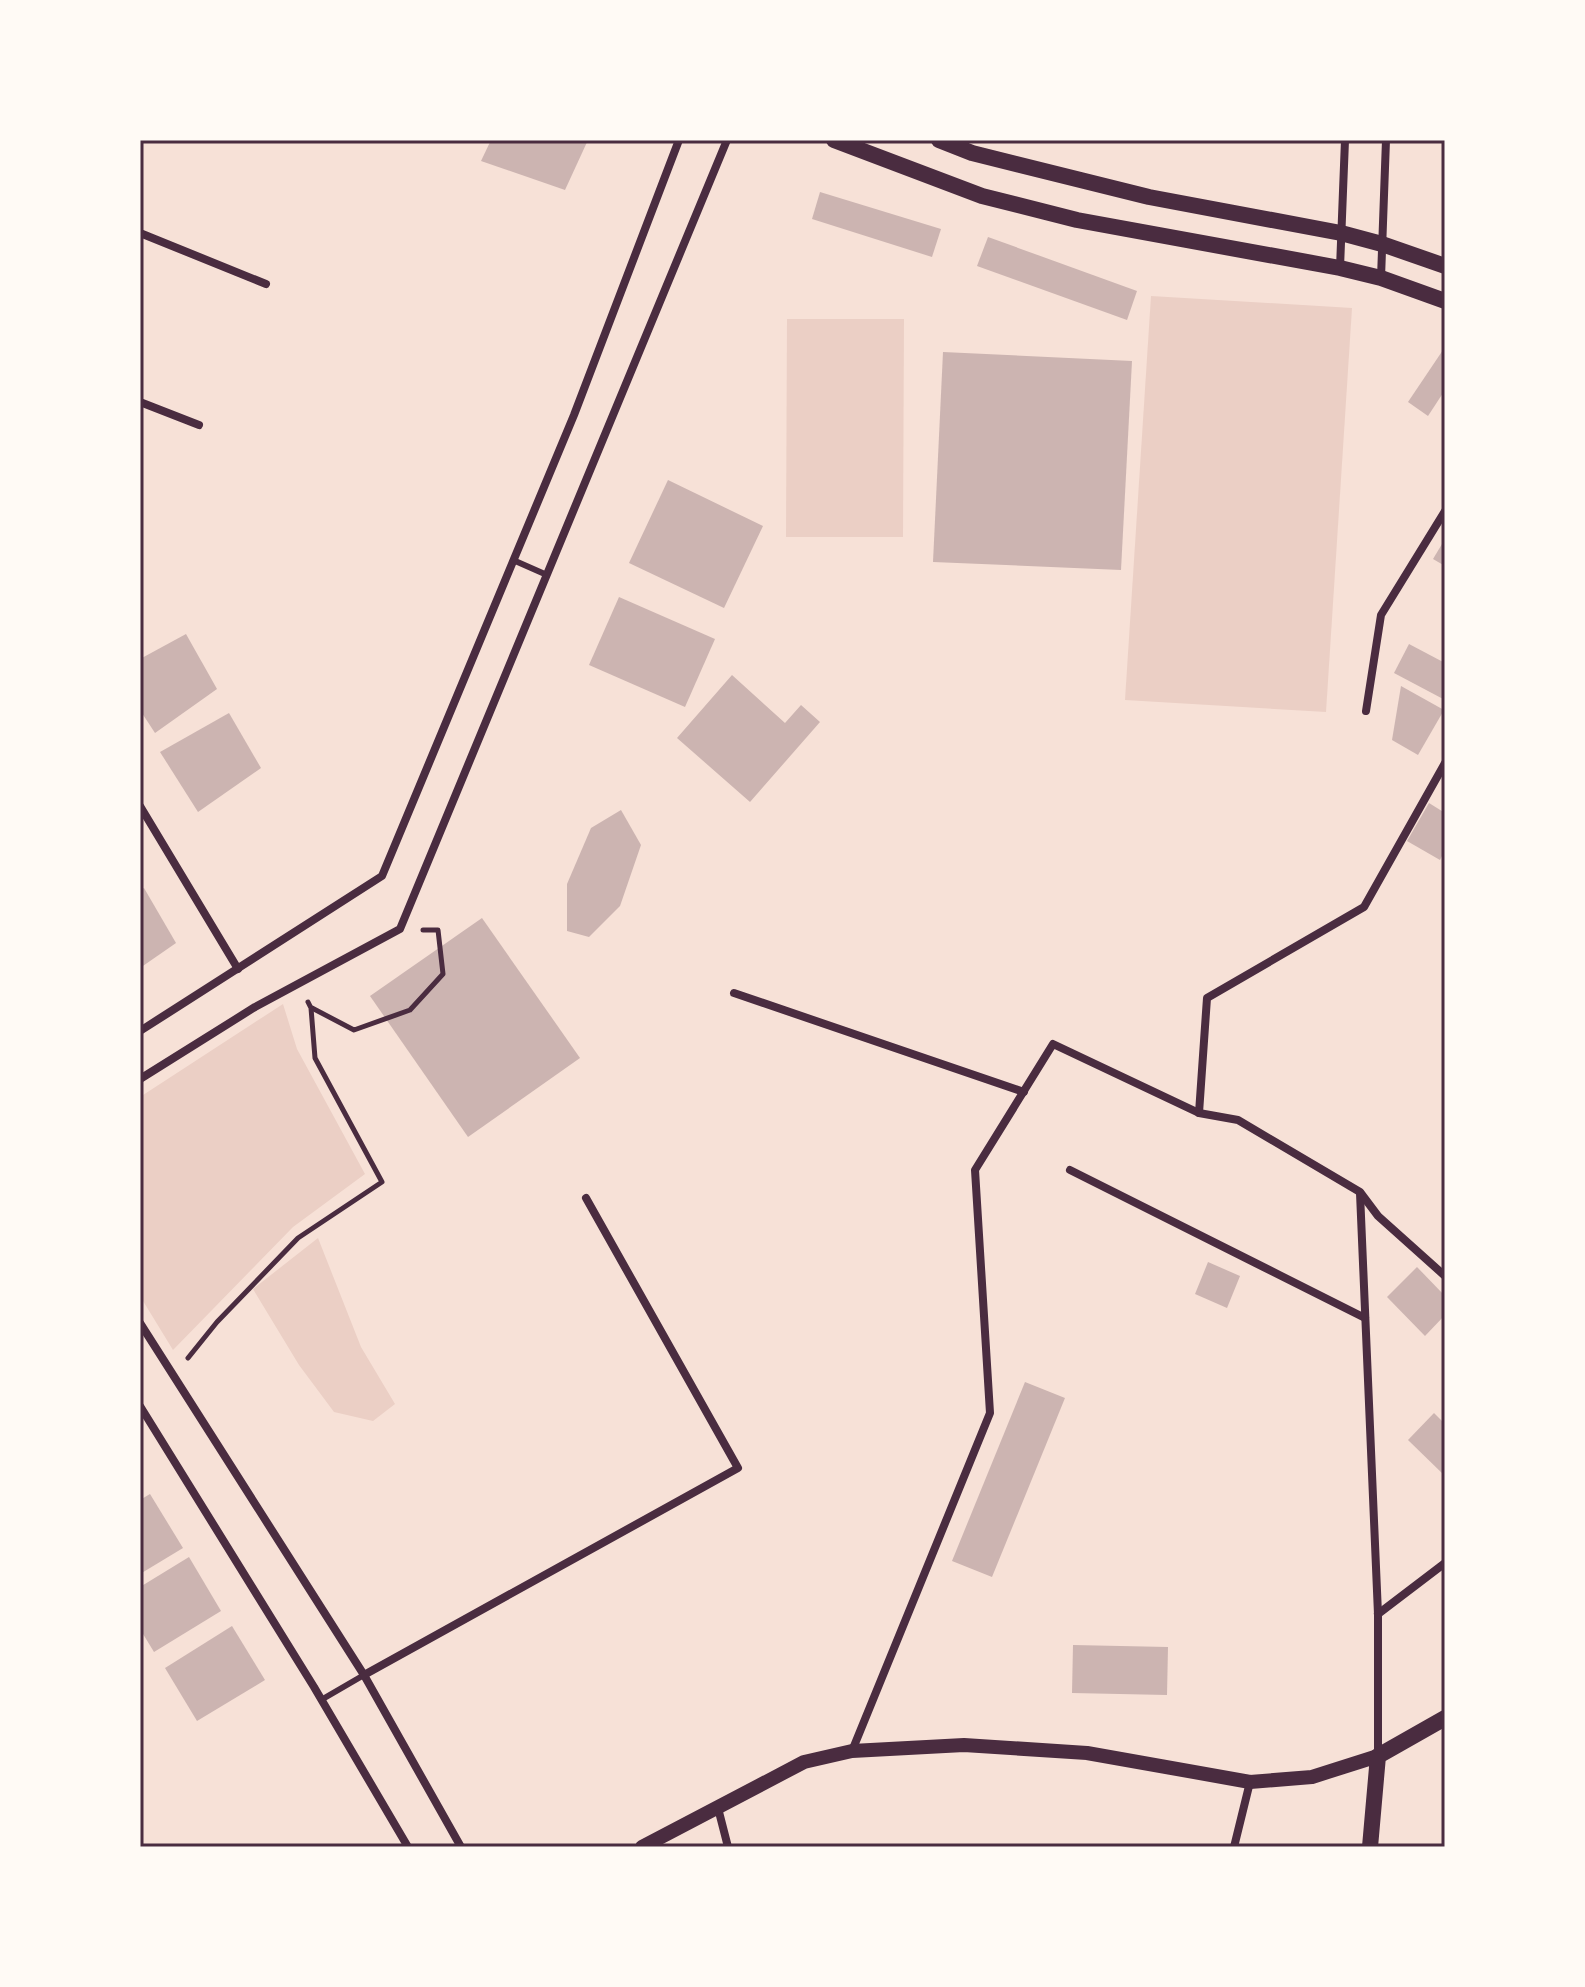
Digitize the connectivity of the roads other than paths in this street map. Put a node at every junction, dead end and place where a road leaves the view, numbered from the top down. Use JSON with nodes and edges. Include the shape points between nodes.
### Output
{"nodes":[{"id":1,"x":679,"y":140,"type":"edge"},
{"id":2,"x":727,"y":140,"type":"edge"},
{"id":3,"x":834,"y":140,"type":"edge"},
{"id":4,"x":939,"y":140,"type":"edge"},
{"id":5,"x":1345,"y":140,"type":"edge"},
{"id":6,"x":1386,"y":140,"type":"edge"},
{"id":7,"x":140,"y":233,"type":"edge"},
{"id":8,"x":1341,"y":233,"type":"junction"},
{"id":9,"x":1382,"y":244,"type":"junction"},
{"id":10,"x":1445,"y":266,"type":"edge"},
{"id":11,"x":1340,"y":268,"type":"junction"},
{"id":12,"x":1381,"y":278,"type":"junction"},
{"id":13,"x":266,"y":284,"type":"dead end"},
{"id":14,"x":1445,"y":301,"type":"edge"},
{"id":15,"x":140,"y":402,"type":"edge"},
{"id":16,"x":199,"y":425,"type":"dead end"},
{"id":17,"x":1445,"y":511,"type":"edge"},
{"id":18,"x":513,"y":560,"type":"junction"},
{"id":19,"x":547,"y":575,"type":"junction"},
{"id":20,"x":1366,"y":711,"type":"dead end"},
{"id":21,"x":1445,"y":763,"type":"edge"},
{"id":22,"x":140,"y":806,"type":"edge"},
{"id":23,"x":238,"y":969,"type":"junction"},
{"id":24,"x":734,"y":993,"type":"dead end"},
{"id":25,"x":140,"y":1031,"type":"edge"},
{"id":26,"x":140,"y":1079,"type":"edge"},
{"id":27,"x":1024,"y":1092,"type":"junction"},
{"id":28,"x":1199,"y":1113,"type":"junction"},
{"id":29,"x":1070,"y":1170,"type":"dead end"},
{"id":30,"x":1360,"y":1192,"type":"junction"},
{"id":31,"x":586,"y":1198,"type":"dead end"},
{"id":32,"x":1445,"y":1276,"type":"edge"},
{"id":33,"x":1365,"y":1318,"type":"junction"},
{"id":34,"x":140,"y":1323,"type":"edge"},
{"id":35,"x":140,"y":1406,"type":"edge"},
{"id":36,"x":1445,"y":1563,"type":"edge"},
{"id":37,"x":1378,"y":1614,"type":"junction"},
{"id":38,"x":364,"y":1675,"type":"junction"},
{"id":39,"x":321,"y":1700,"type":"junction"},
{"id":40,"x":1445,"y":1718,"type":"edge"},
{"id":41,"x":852,"y":1751,"type":"junction"},
{"id":42,"x":1378,"y":1756,"type":"junction"},
{"id":43,"x":1250,"y":1782,"type":"junction"},
{"id":44,"x":718,"y":1808,"type":"junction"},
{"id":45,"x":1232,"y":1846,"type":"edge"},
{"id":46,"x":408,"y":1847,"type":"edge"},
{"id":47,"x":461,"y":1847,"type":"edge"},
{"id":48,"x":642,"y":1847,"type":"edge"},
{"id":49,"x":728,"y":1847,"type":"edge"},
{"id":50,"x":1370,"y":1847,"type":"edge"}],
"edges":[{"from":1,"to":18,"type":"street"},
{"from":2,"to":19,"type":"street"},
{"from":3,"to":11,"type":"main road","via":[[982,196],[1077,220]]},
{"from":4,"to":8,"type":"main road","via":[[1149,197]]},
{"from":5,"to":8,"type":"street"},
{"from":6,"to":9,"type":"street"},
{"from":7,"to":13,"type":"street"},
{"from":8,"to":9,"type":"main road"},
{"from":8,"to":11,"type":"street"},
{"from":9,"to":10,"type":"main road"},
{"from":9,"to":12,"type":"street"},
{"from":11,"to":12,"type":"main road"},
{"from":12,"to":14,"type":"main road"},
{"from":15,"to":16,"type":"street"},
{"from":17,"to":20,"type":"street","via":[[1381,615]]},
{"from":18,"to":19,"type":"lane"},
{"from":18,"to":23,"type":"street","via":[[382,876]]},
{"from":19,"to":26,"type":"street","via":[[400,929],[255,1007]]},
{"from":21,"to":28,"type":"street","via":[[1364,907],[1207,998]]},
{"from":22,"to":23,"type":"street"},
{"from":23,"to":25,"type":"street"},
{"from":24,"to":27,"type":"street"},
{"from":27,"to":28,"type":"street","via":[[1053,1044]]},
{"from":27,"to":41,"type":"street","via":[[975,1170],[990,1413]]},
{"from":28,"to":30,"type":"street","via":[[1238,1120]]},
{"from":29,"to":33,"type":"street"},
{"from":30,"to":32,"type":"street","via":[[1378,1216]]},
{"from":30,"to":33,"type":"street"},
{"from":31,"to":38,"type":"street","via":[[738,1468]]},
{"from":33,"to":37,"type":"street"},
{"from":34,"to":38,"type":"street"},
{"from":35,"to":39,"type":"street"},
{"from":36,"to":37,"type":"street"},
{"from":37,"to":42,"type":"street"},
{"from":38,"to":39,"type":"lane"},
{"from":38,"to":47,"type":"street"},
{"from":39,"to":46,"type":"street"},
{"from":40,"to":42,"type":"main road"},
{"from":41,"to":43,"type":"street","via":[[964,1745],[1087,1753]]},
{"from":41,"to":44,"type":"street","via":[[804,1762]]},
{"from":42,"to":43,"type":"street","via":[[1312,1777]]},
{"from":42,"to":50,"type":"main road"},
{"from":43,"to":45,"type":"street"},
{"from":44,"to":48,"type":"street"},
{"from":44,"to":49,"type":"street"}]}
